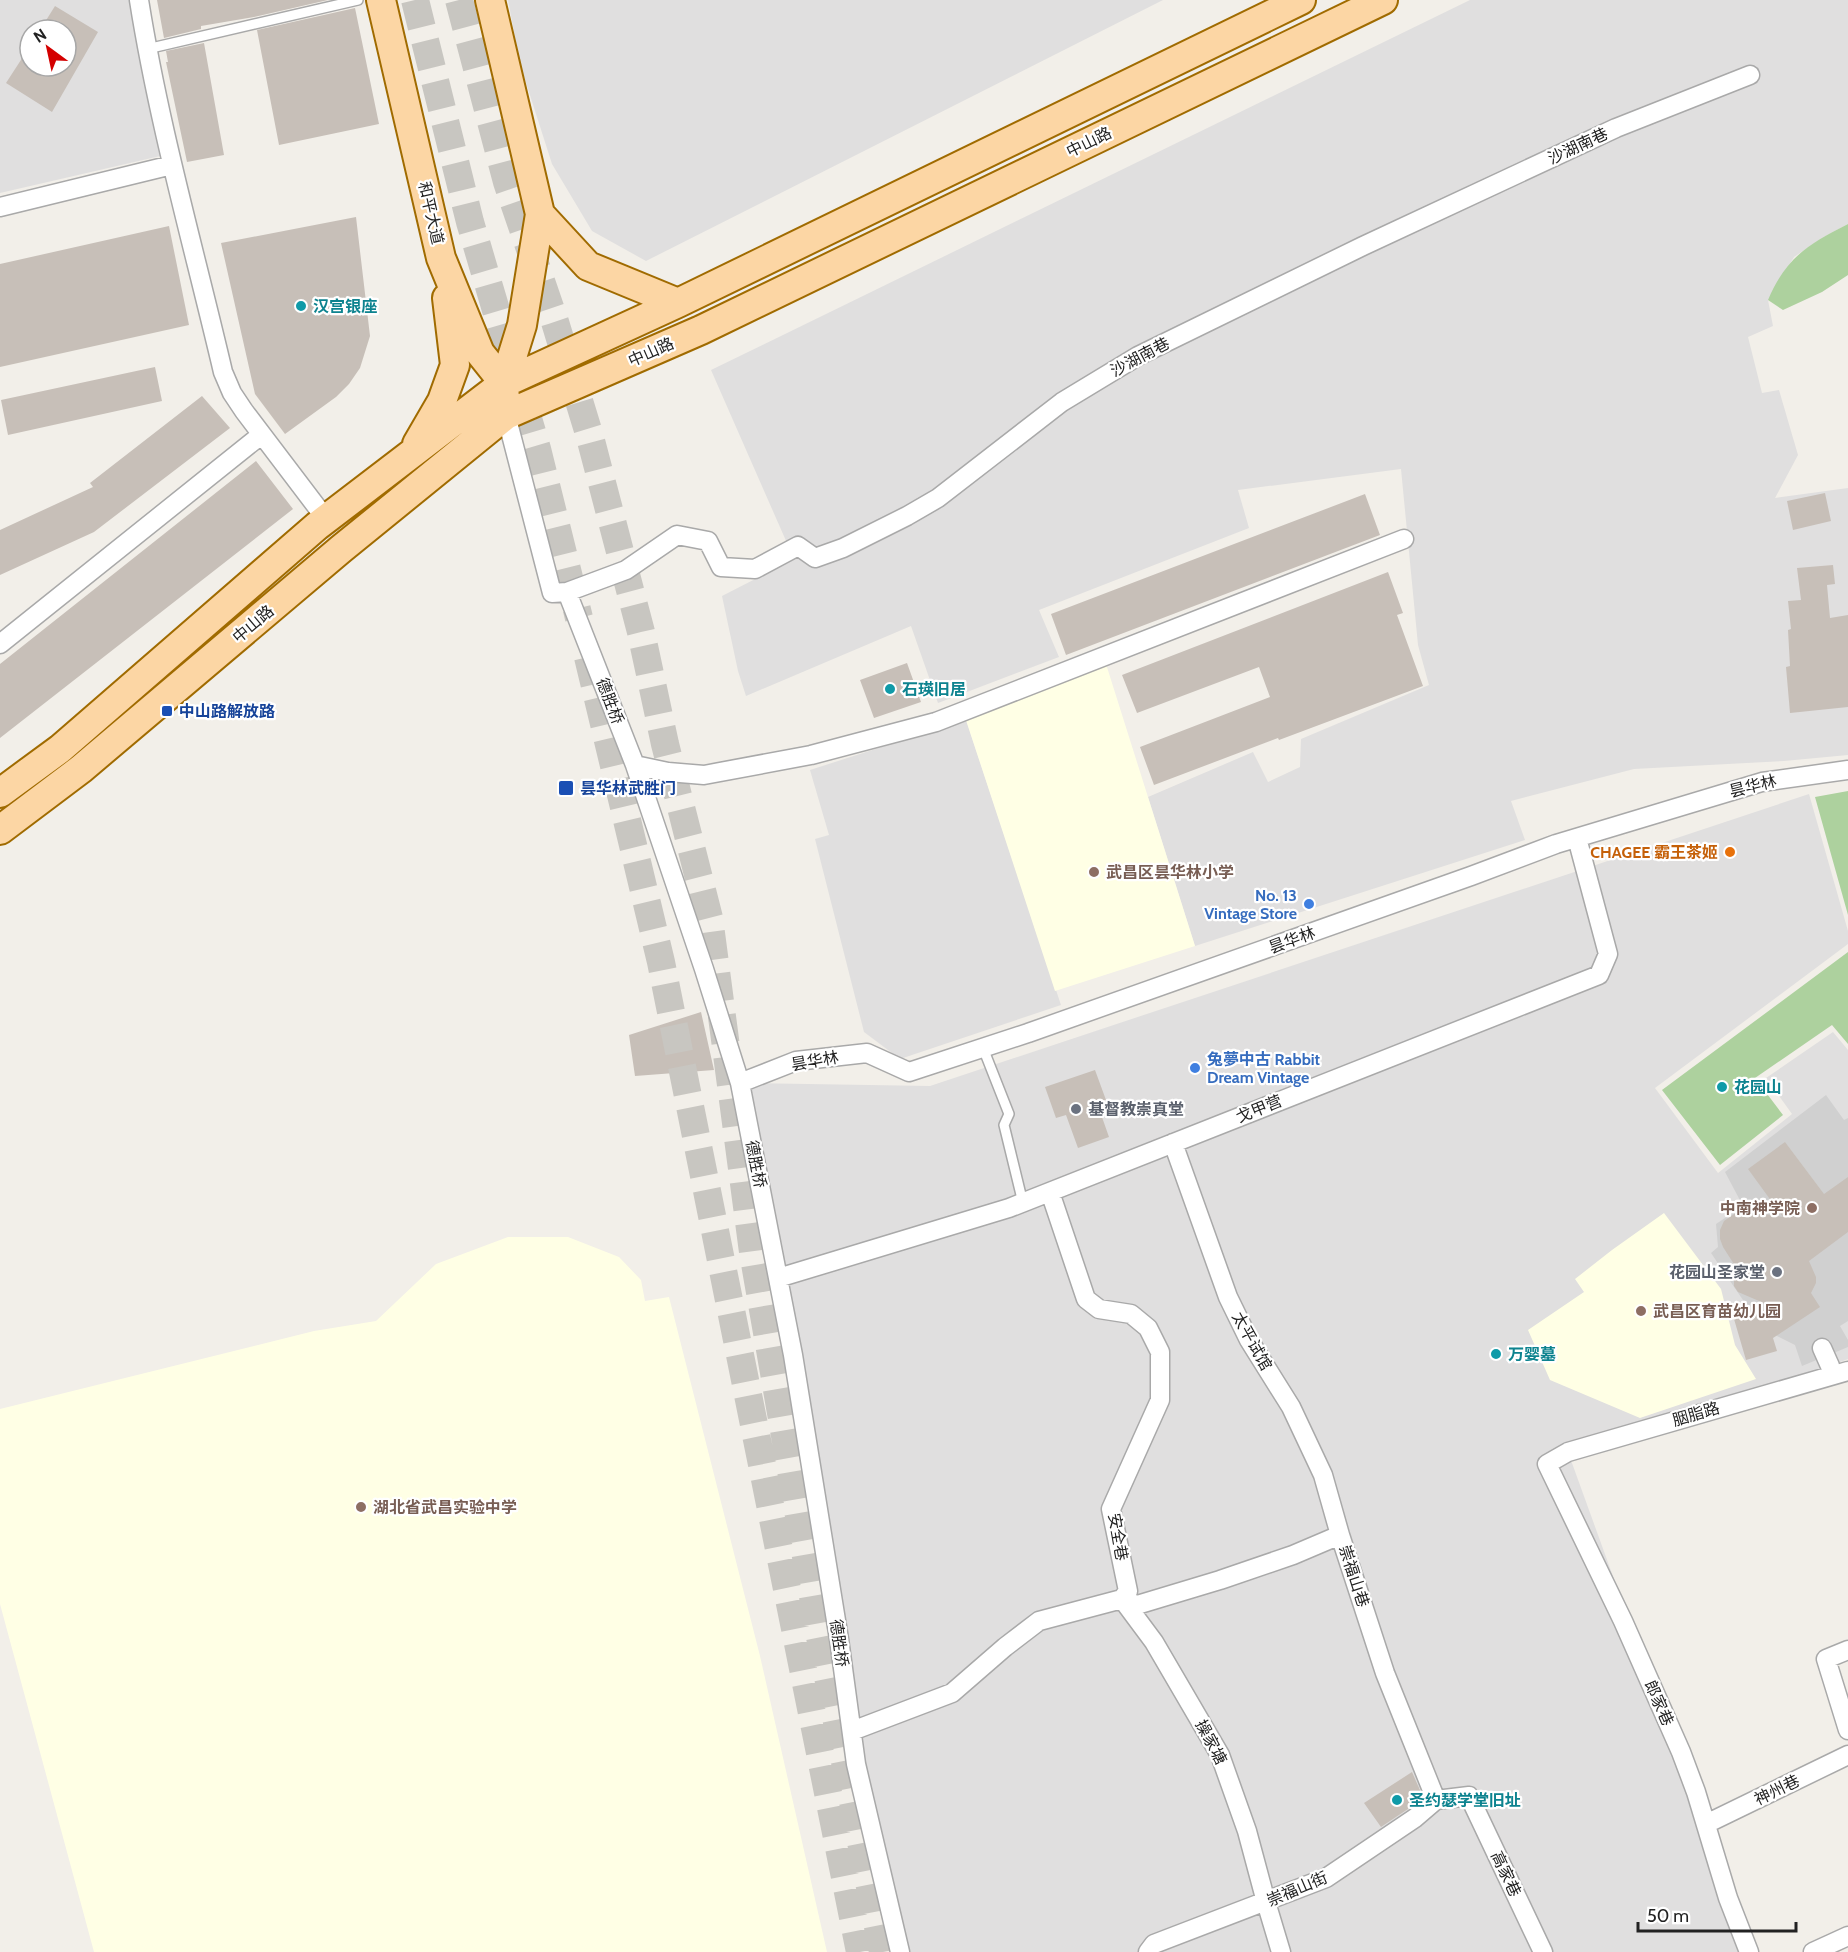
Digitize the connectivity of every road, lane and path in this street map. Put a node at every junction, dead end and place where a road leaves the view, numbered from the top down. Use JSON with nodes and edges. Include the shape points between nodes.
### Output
{"nodes":[{"id":1,"x":139,"y":0,"type":"edge"},
{"id":2,"x":358,"y":0,"type":"edge"},
{"id":3,"x":381,"y":0,"type":"edge"},
{"id":4,"x":490,"y":0,"type":"edge"},
{"id":5,"x":1302,"y":0,"type":"edge"},
{"id":6,"x":1383,"y":0,"type":"edge"},
{"id":7,"x":147,"y":49,"type":"junction"},
{"id":8,"x":1750,"y":75,"type":"dead end"},
{"id":9,"x":172,"y":165,"type":"junction"},
{"id":10,"x":0,"y":207,"type":"edge"},
{"id":11,"x":540,"y":214,"type":"junction"},
{"id":12,"x":441,"y":258,"type":"junction"},
{"id":13,"x":678,"y":303,"type":"junction"},
{"id":14,"x":504,"y":383,"type":"junction"},
{"id":15,"x":506,"y":415,"type":"junction"},
{"id":16,"x":261,"y":435,"type":"junction"},
{"id":17,"x":412,"y":453,"type":"junction"},
{"id":18,"x":326,"y":519,"type":"junction"},
{"id":19,"x":1404,"y":539,"type":"dead end"},
{"id":20,"x":567,"y":592,"type":"junction"},
{"id":21,"x":0,"y":644,"type":"edge"},
{"id":22,"x":635,"y":765,"type":"junction"},
{"id":23,"x":1848,"y":770,"type":"edge"},
{"id":24,"x":0,"y":793,"type":"edge"},
{"id":25,"x":0,"y":830,"type":"edge"},
{"id":26,"x":1576,"y":838,"type":"junction"},
{"id":27,"x":983,"y":1048,"type":"junction"},
{"id":28,"x":740,"y":1083,"type":"junction"},
{"id":29,"x":1173,"y":1143,"type":"junction"},
{"id":30,"x":1050,"y":1192,"type":"junction"},
{"id":31,"x":1023,"y":1203,"type":"junction"},
{"id":32,"x":778,"y":1278,"type":"junction"},
{"id":33,"x":1822,"y":1348,"type":"dead end"},
{"id":34,"x":1839,"y":1369,"type":"edge"},
{"id":35,"x":1547,"y":1464,"type":"joint"},
{"id":36,"x":1340,"y":1535,"type":"junction"},
{"id":37,"x":1122,"y":1599,"type":"junction"},
{"id":38,"x":1848,"y":1650,"type":"edge"},
{"id":39,"x":1848,"y":1730,"type":"edge"},
{"id":40,"x":852,"y":1731,"type":"junction"},
{"id":41,"x":1848,"y":1755,"type":"edge"},
{"id":42,"x":1436,"y":1800,"type":"junction"},
{"id":43,"x":1706,"y":1824,"type":"junction"},
{"id":44,"x":1266,"y":1902,"type":"junction"},
{"id":45,"x":1848,"y":1936,"type":"edge"},
{"id":46,"x":900,"y":1952,"type":"edge"},
{"id":47,"x":1148,"y":1952,"type":"edge"},
{"id":48,"x":1281,"y":1952,"type":"edge"},
{"id":49,"x":1543,"y":1952,"type":"edge"},
{"id":50,"x":1749,"y":1952,"type":"edge"},
{"id":51,"x":1813,"y":1952,"type":"edge"}],
"edges":[{"from":1,"to":7,"type":"street"},
{"from":2,"to":7,"type":"lane"},
{"from":3,"to":12,"type":"main road","name":"和平大道"},
{"from":4,"to":11,"type":"main road"},
{"from":5,"to":13,"type":"main road","name":"中山路"},
{"from":6,"to":15,"type":"main road","name":"中山路","via":[[712,325]]},
{"from":7,"to":9,"type":"street"},
{"from":8,"to":20,"type":"street","name":"沙湖南巷","via":[[1616,128],[1138,356],[1062,402],[938,498],[843,548],[815,558],[798,546],[755,569],[721,567],[708,541],[677,535],[626,570]]},
{"from":9,"to":10,"type":"street"},
{"from":9,"to":16,"type":"street","via":[[223,372],[232,393]]},
{"from":11,"to":13,"type":"main road","via":[[588,266]]},
{"from":11,"to":14,"type":"main road","via":[[522,326]]},
{"from":12,"to":14,"type":"main road","name":"和平大道","via":[[480,353]]},
{"from":12,"to":17,"type":"main road","via":[[455,365],[442,400]]},
{"from":13,"to":14,"type":"main road","name":"中山路"},
{"from":14,"to":15,"type":"main road"},
{"from":14,"to":17,"type":"main road","name":"中山路"},
{"from":15,"to":20,"type":"street","via":[[552,592]]},
{"from":15,"to":25,"type":"main road","name":"中山路","via":[[81,769]]},
{"from":16,"to":18,"type":"street"},
{"from":16,"to":21,"type":"street"},
{"from":17,"to":18,"type":"main road","name":"中山路"},
{"from":18,"to":24,"type":"main road","name":"中山路","via":[[60,749]]},
{"from":19,"to":22,"type":"street","via":[[936,722],[811,755],[705,775]]},
{"from":20,"to":22,"type":"street","name":"德胜桥"},
{"from":22,"to":28,"type":"street","name":"德胜桥"},
{"from":23,"to":26,"type":"street","name":"昙华林","via":[[1762,782]]},
{"from":26,"to":27,"type":"street","name":"昙华林"},
{"from":26,"to":29,"type":"street","name":"戈甲营","via":[[1608,954],[1599,975]]},
{"from":27,"to":28,"type":"street","name":"昙华林","via":[[909,1072],[867,1053],[796,1061]]},
{"from":27,"to":31,"type":"lane","via":[[1009,1114],[1004,1125]]},
{"from":28,"to":32,"type":"street","name":"德胜桥"},
{"from":29,"to":30,"type":"street","name":"戈甲营"},
{"from":29,"to":36,"type":"street","name":"太平试馆","via":[[1228,1297],[1249,1340],[1291,1407],[1323,1475]]},
{"from":30,"to":31,"type":"street","name":"戈甲营"},
{"from":30,"to":37,"type":"street","name":"安全巷","via":[[1086,1299],[1099,1309],[1131,1314],[1148,1328],[1160,1352],[1160,1400],[1111,1509],[1128,1591]]},
{"from":31,"to":32,"type":"street","name":"戈甲营"},
{"from":32,"to":40,"type":"street","name":"德胜桥"},
{"from":33,"to":34,"type":"street"},
{"from":34,"to":35,"type":"street","name":"胭脂路","via":[[1568,1452]]},
{"from":35,"to":43,"type":"street","name":"郎家巷","via":[[1677,1741]]},
{"from":36,"to":37,"type":"street","name":"崇福山巷","via":[[1293,1555],[1137,1605]]},
{"from":36,"to":42,"type":"street","name":"崇福山巷","via":[[1386,1673]]},
{"from":37,"to":40,"type":"street","via":[[1039,1621],[952,1693]]},
{"from":37,"to":44,"type":"street","name":"操家塘","via":[[1154,1642],[1220,1755],[1247,1831]]},
{"from":38,"to":39,"type":"street","via":[[1826,1659]]},
{"from":40,"to":46,"type":"street","name":"德胜桥","via":[[856,1764]]},
{"from":41,"to":43,"type":"street","name":"神州巷"},
{"from":42,"to":44,"type":"street","name":"崇福山街","via":[[1326,1878]]},
{"from":42,"to":49,"type":"street","name":"高家巷","via":[[1469,1796]]},
{"from":43,"to":50,"type":"street","name":"郎家巷"},
{"from":44,"to":47,"type":"street","name":"崇福山街","via":[[1154,1944]]},
{"from":44,"to":48,"type":"street","name":"操家塘"},
{"from":45,"to":51,"type":"street"}]}
